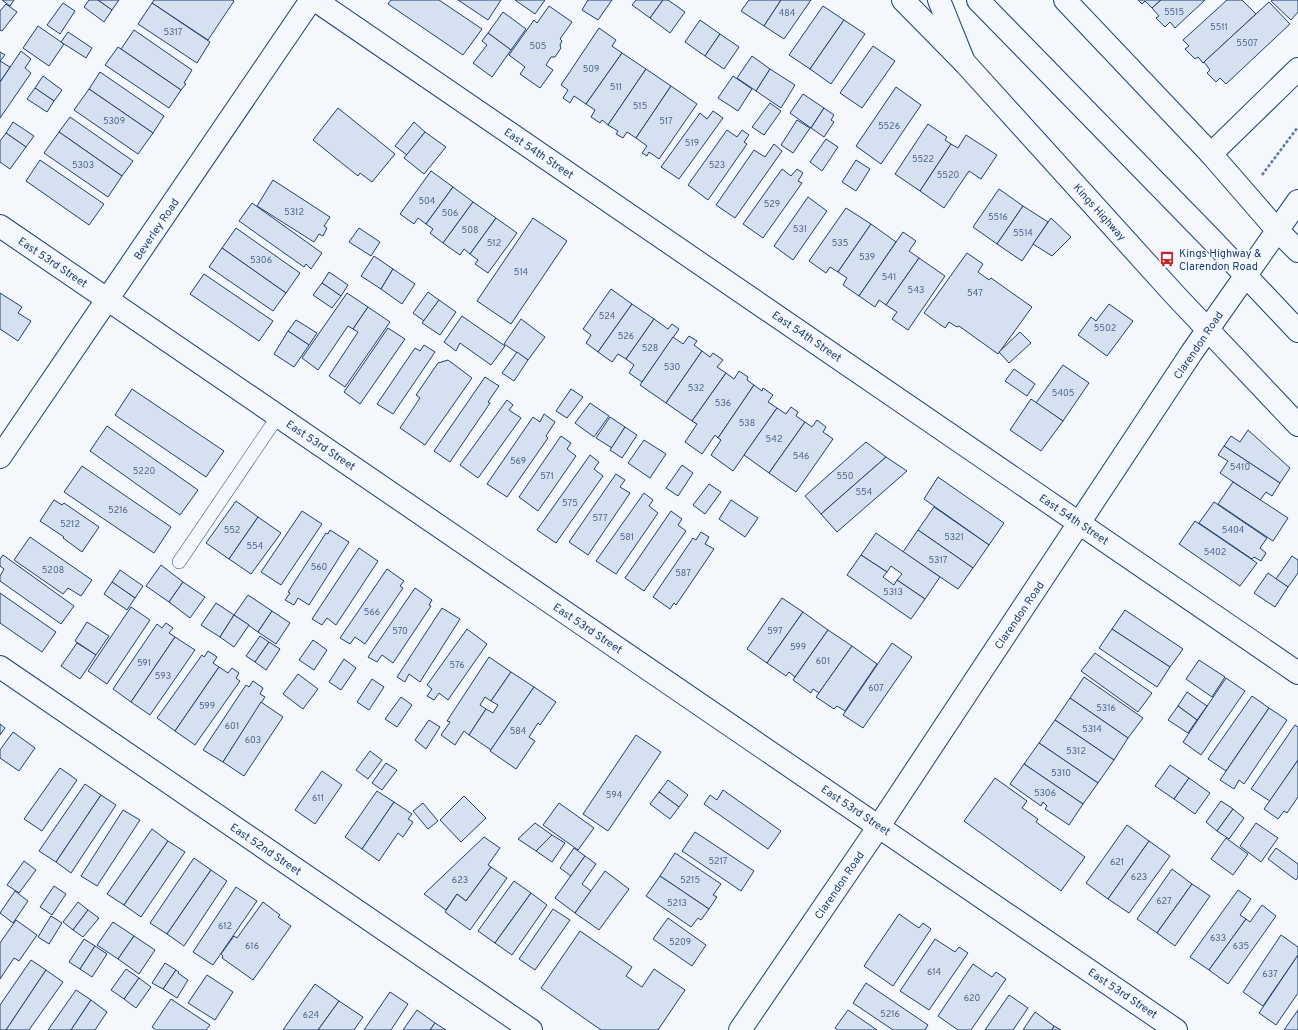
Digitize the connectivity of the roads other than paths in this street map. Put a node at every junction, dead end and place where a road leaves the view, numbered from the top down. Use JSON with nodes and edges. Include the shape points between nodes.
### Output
{"nodes":[{"id":1,"x":311,"y":0,"type":"edge"},
{"id":2,"x":315,"y":0,"type":"edge"},
{"id":3,"x":903,"y":0,"type":"edge"},
{"id":4,"x":938,"y":0,"type":"edge"},
{"id":5,"x":978,"y":0,"type":"edge"},
{"id":6,"x":1065,"y":0,"type":"edge"},
{"id":7,"x":964,"y":62,"type":"junction"},
{"id":8,"x":1298,"y":69,"type":"edge"},
{"id":9,"x":1212,"y":154,"type":"junction"},
{"id":10,"x":1298,"y":200,"type":"edge"},
{"id":11,"x":0,"y":226,"type":"edge"},
{"id":12,"x":1277,"y":230,"type":"junction"},
{"id":13,"x":1298,"y":251,"type":"edge"},
{"id":14,"x":1246,"y":275,"type":"junction"},
{"id":15,"x":107,"y":299,"type":"junction"},
{"id":16,"x":1208,"y":329,"type":"junction"},
{"id":17,"x":1298,"y":331,"type":"edge"},
{"id":18,"x":278,"y":416,"type":"junction"},
{"id":19,"x":1298,"y":425,"type":"edge"},
{"id":20,"x":0,"y":457,"type":"edge"},
{"id":21,"x":1079,"y":523,"type":"junction"},
{"id":22,"x":179,"y":562,"type":"dead end"},
{"id":23,"x":0,"y":667,"type":"edge"},
{"id":24,"x":1298,"y":673,"type":"edge"},
{"id":25,"x":879,"y":826,"type":"junction"},
{"id":26,"x":531,"y":1030,"type":"edge"},
{"id":27,"x":740,"y":1030,"type":"edge"},
{"id":28,"x":1176,"y":1030,"type":"edge"}],
"edges":[{"from":1,"to":15,"type":"street","name":"Beverley Road"},
{"from":2,"to":21,"type":"street","name":"East 54th Street"},
{"from":3,"to":7,"type":"street","name":"Kings Highway"},
{"from":4,"to":7,"type":"street"},
{"from":5,"to":14,"type":"street"},
{"from":6,"to":9,"type":"street"},
{"from":7,"to":16,"type":"street","name":"Kings Highway"},
{"from":8,"to":9,"type":"street"},
{"from":9,"to":12,"type":"street"},
{"from":10,"to":12,"type":"street","name":"Clarendon Road"},
{"from":11,"to":15,"type":"street","name":"East 53rd Street"},
{"from":12,"to":13,"type":"street"},
{"from":12,"to":14,"type":"street","name":"Clarendon Road"},
{"from":14,"to":16,"type":"street","name":"Clarendon Road"},
{"from":14,"to":17,"type":"street"},
{"from":15,"to":18,"type":"street","name":"East 53rd Street"},
{"from":15,"to":20,"type":"street","name":"Beverley Road"},
{"from":16,"to":19,"type":"street","name":"Kings Highway"},
{"from":16,"to":21,"type":"street","name":"Clarendon Road"},
{"from":18,"to":22,"type":"lane"},
{"from":18,"to":25,"type":"street","name":"East 53rd Street"},
{"from":21,"to":24,"type":"street","name":"East 54th Street"},
{"from":21,"to":25,"type":"street","name":"Clarendon Road"},
{"from":23,"to":26,"type":"street","name":"East 52nd Street"},
{"from":25,"to":27,"type":"street","name":"Clarendon Road"},
{"from":25,"to":28,"type":"street","name":"East 53rd Street"}]}
